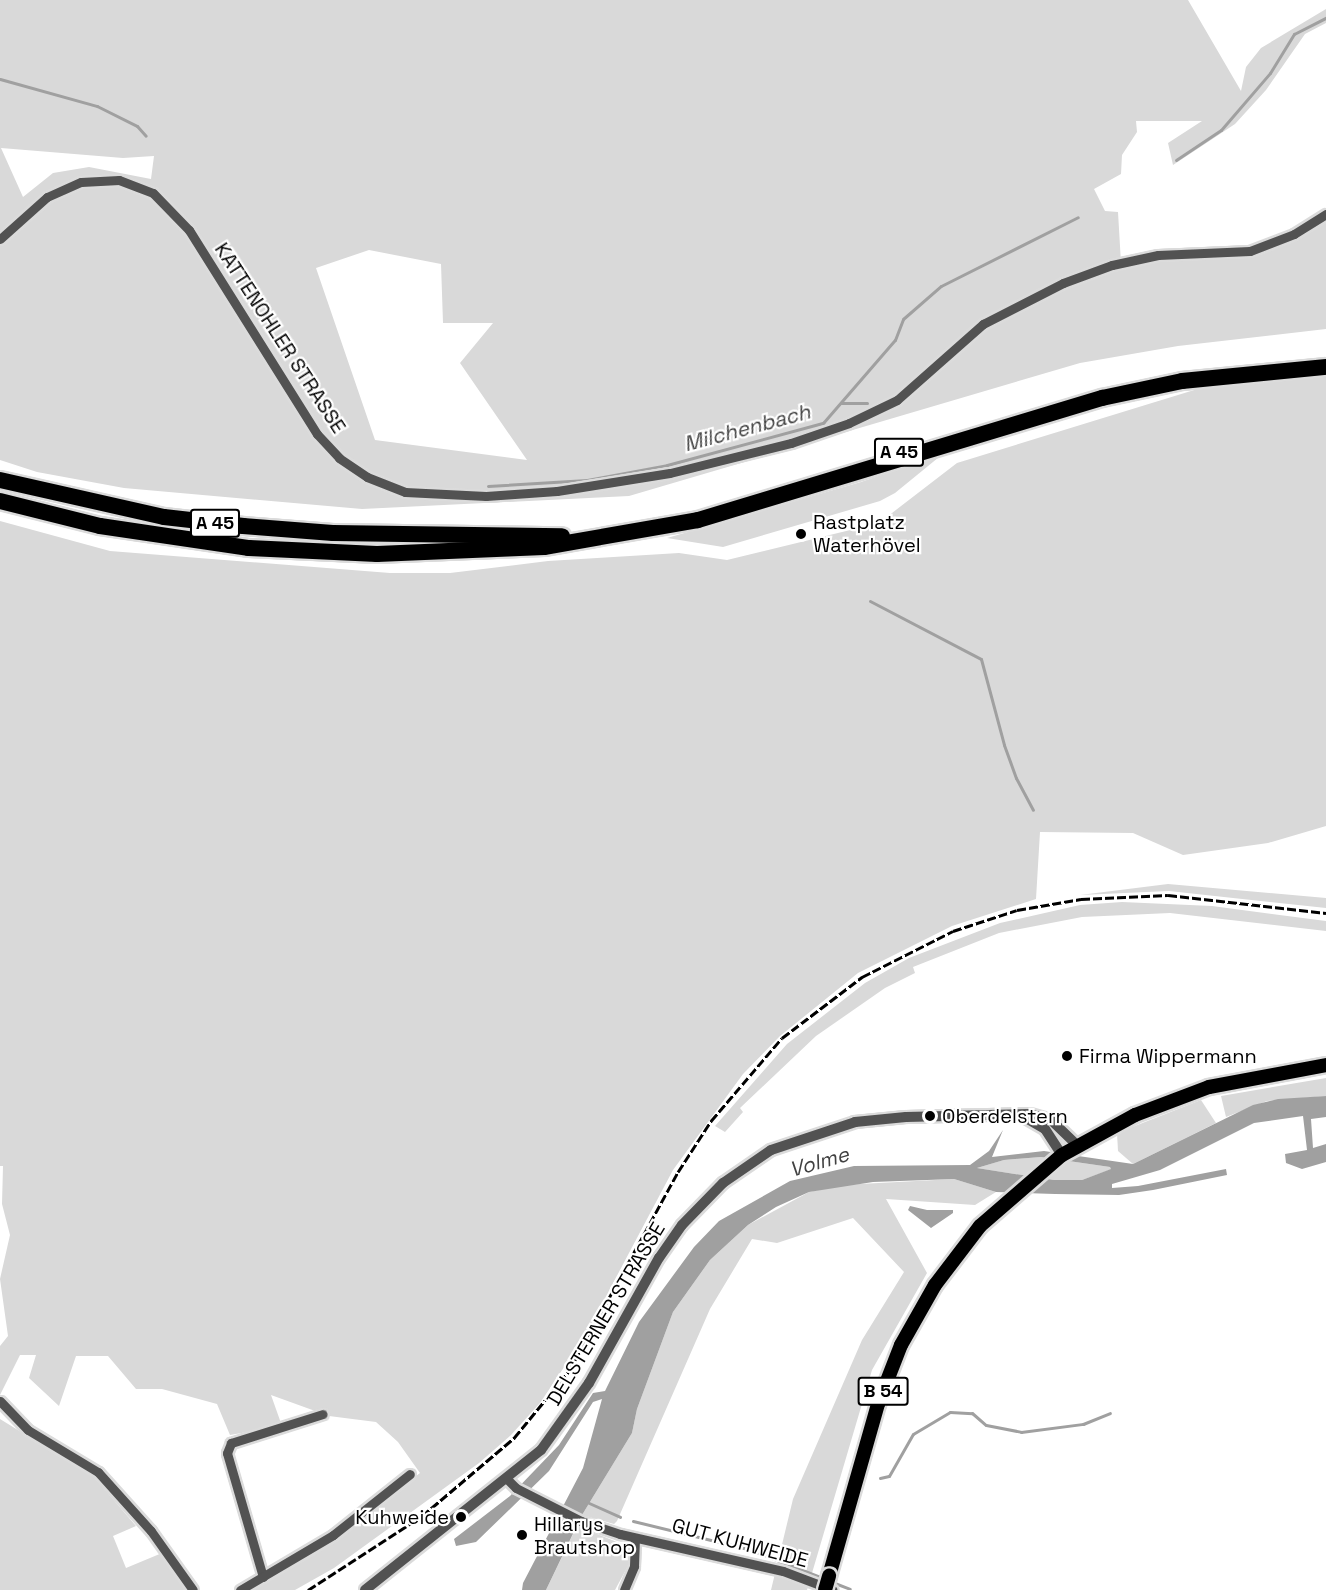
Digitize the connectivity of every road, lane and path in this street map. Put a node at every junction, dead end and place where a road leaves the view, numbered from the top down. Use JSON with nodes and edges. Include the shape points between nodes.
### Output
{"nodes":[{"id":1,"x":1326,"y":214,"type":"edge"},
{"id":2,"x":0,"y":239,"type":"edge"},
{"id":3,"x":1326,"y":358,"type":"edge"},
{"id":4,"x":1326,"y":368,"type":"edge"},
{"id":5,"x":0,"y":480,"type":"edge"},
{"id":6,"x":0,"y":501,"type":"edge"},
{"id":7,"x":470,"y":544,"type":"junction"},
{"id":8,"x":1326,"y":1065,"type":"edge"},
{"id":9,"x":1018,"y":1116,"type":"junction"},
{"id":10,"x":1077,"y":1145,"type":"junction"},
{"id":11,"x":1062,"y":1155,"type":"junction"},
{"id":12,"x":0,"y":1401,"type":"edge"},
{"id":13,"x":322,"y":1414,"type":"dead end"},
{"id":14,"x":410,"y":1473,"type":"dead end"},
{"id":15,"x":512,"y":1484,"type":"junction"},
{"id":16,"x":635,"y":1539,"type":"junction"},
{"id":17,"x":262,"y":1577,"type":"junction"},
{"id":18,"x":193,"y":1590,"type":"edge"},
{"id":19,"x":240,"y":1590,"type":"edge"},
{"id":20,"x":364,"y":1590,"type":"edge"},
{"id":21,"x":624,"y":1590,"type":"edge"},
{"id":22,"x":825,"y":1590,"type":"edge"},
{"id":23,"x":833,"y":1590,"type":"edge"}],
"edges":[{"from":1,"to":2,"type":"street","name":"KATTENOHLER STRASSE","via":[[1294,234],[1250,251],[1158,255],[1106,267],[1063,284],[983,324],[897,400],[849,423],[791,443],[670,473],[557,491],[486,496],[405,492],[367,477],[333,452],[317,434],[189,230],[153,193],[119,180],[81,182],[47,197]]},
{"from":3,"to":7,"type":"highway","number":"A 45","via":[[1174,375],[1058,400],[797,484],[686,514],[566,535]]},
{"from":4,"to":7,"type":"highway","number":"A 45","via":[[1171,383],[1059,409],[698,520],[595,540]]},
{"from":5,"to":7,"type":"highway","number":"A 45","via":[[164,517],[333,533],[434,534]]},
{"from":6,"to":7,"type":"highway","number":"A 45","via":[[99,526],[249,548],[436,553]]},
{"from":8,"to":10,"type":"main road","number":"B 54","via":[[1200,1089],[1135,1115]]},
{"from":9,"to":10,"type":"street","name":"DELSTERNER STRASSE","via":[[1036,1114],[1051,1120]]},
{"from":9,"to":11,"type":"street","name":"DELSTERNER STRASSE","via":[[1038,1122]]},
{"from":9,"to":15,"type":"street","name":"DELSTERNER STRASSE","via":[[913,1116],[855,1122],[782,1144],[735,1174],[697,1207],[672,1239],[567,1417]]},
{"from":10,"to":11,"type":"main road","number":"B 54"},
{"from":11,"to":22,"type":"main road","number":"B 54","bridge":true,"via":[[1011,1198],[959,1251],[911,1324],[878,1404]]},
{"from":12,"to":18,"type":"street","via":[[28,1430],[98,1472],[151,1531]]},
{"from":13,"to":17,"type":"street","via":[[231,1443],[227,1452]]},
{"from":14,"to":17,"type":"street","via":[[333,1535]]},
{"from":15,"to":16,"type":"street","name":"GUT KUHWEIDE","via":[[581,1521]]},
{"from":15,"to":20,"type":"street","name":"DELSTERNER STRASSE"},
{"from":16,"to":21,"type":"street","via":[[634,1566]]},
{"from":16,"to":23,"type":"street","name":"GUT KUHWEIDE","via":[[666,1541],[783,1571]]},
{"from":17,"to":19,"type":"street"}]}
